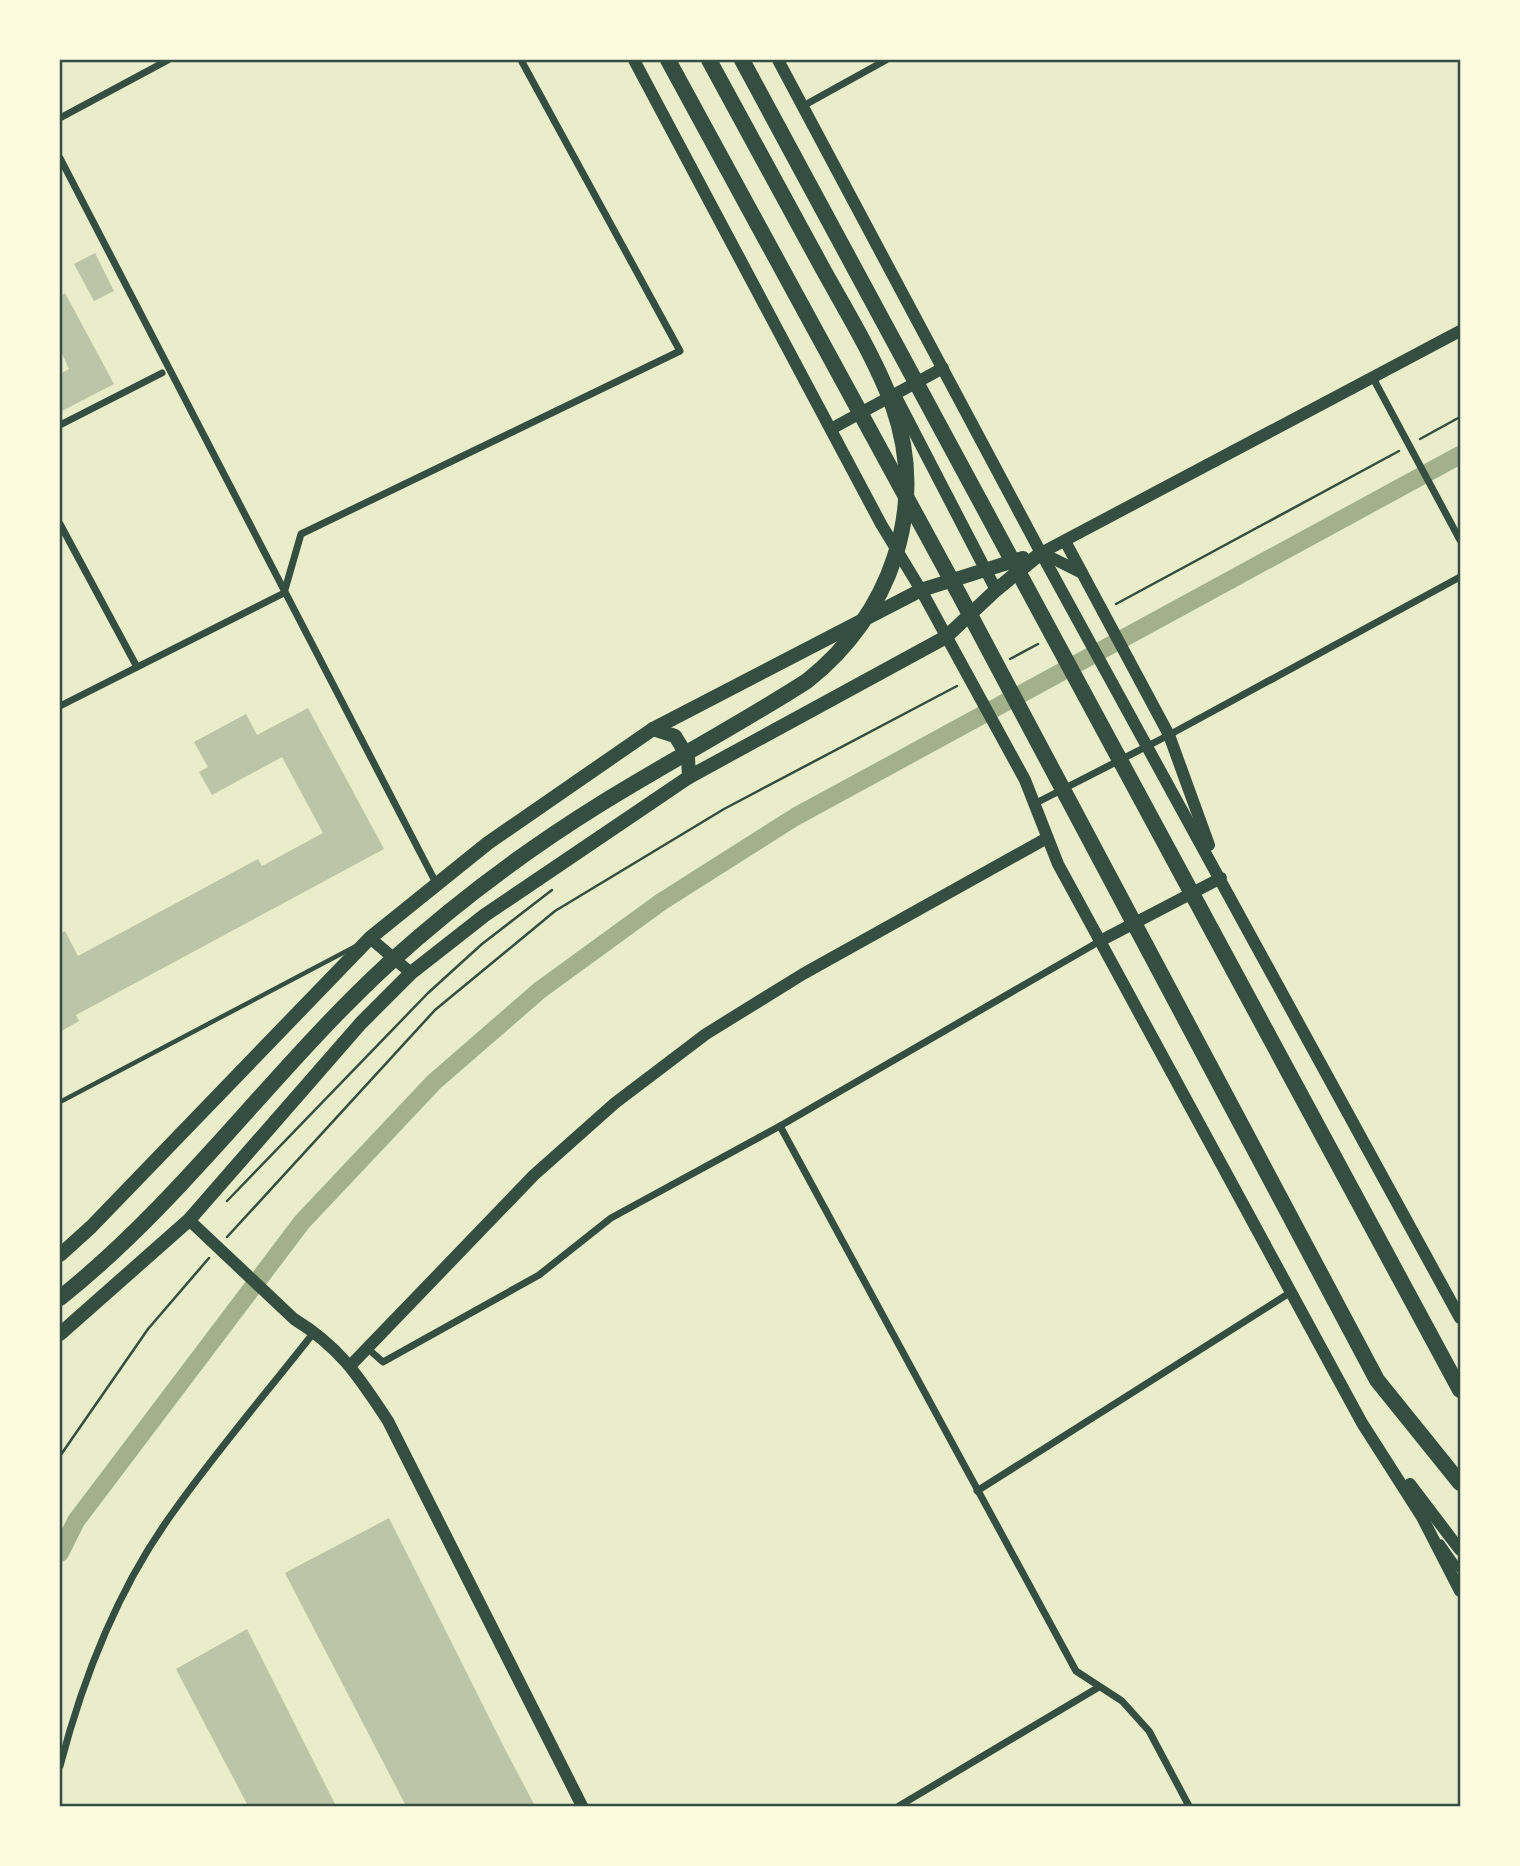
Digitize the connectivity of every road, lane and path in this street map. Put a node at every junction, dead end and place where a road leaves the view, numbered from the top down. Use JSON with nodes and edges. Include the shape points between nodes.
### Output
{"nodes":[{"id":1,"x":168,"y":60,"type":"edge"},
{"id":2,"x":521,"y":60,"type":"edge"},
{"id":3,"x":634,"y":60,"type":"edge"},
{"id":4,"x":668,"y":60,"type":"edge"},
{"id":5,"x":709,"y":60,"type":"edge"},
{"id":6,"x":742,"y":60,"type":"edge"},
{"id":7,"x":778,"y":60,"type":"edge"},
{"id":8,"x":886,"y":60,"type":"edge"},
{"id":9,"x":803,"y":106,"type":"junction"},
{"id":10,"x":60,"y":118,"type":"edge"},
{"id":11,"x":60,"y":158,"type":"edge"},
{"id":12,"x":1461,"y":331,"type":"edge"},
{"id":13,"x":943,"y":368,"type":"junction"},
{"id":14,"x":162,"y":373,"type":"dead end"},
{"id":15,"x":1373,"y":378,"type":"junction"},
{"id":16,"x":895,"y":394,"type":"junction"},
{"id":17,"x":1461,"y":417,"type":"edge"},
{"id":18,"x":60,"y":425,"type":"edge"},
{"id":19,"x":831,"y":429,"type":"junction"},
{"id":20,"x":1416,"y":442,"type":"dead end"},
{"id":21,"x":1405,"y":448,"type":"dead end"},
{"id":22,"x":60,"y":524,"type":"edge"},
{"id":23,"x":1459,"y":537,"type":"edge"},
{"id":24,"x":1065,"y":541,"type":"junction"},
{"id":25,"x":1041,"y":553,"type":"junction"},
{"id":26,"x":986,"y":570,"type":"junction"},
{"id":27,"x":1083,"y":573,"type":"junction"},
{"id":28,"x":1461,"y":577,"type":"edge"},
{"id":29,"x":921,"y":590,"type":"junction"},
{"id":30,"x":996,"y":590,"type":"junction"},
{"id":31,"x":284,"y":593,"type":"junction"},
{"id":32,"x":1113,"y":606,"type":"dead end"},
{"id":33,"x":946,"y":637,"type":"junction"},
{"id":34,"x":1041,"y":643,"type":"dead end"},
{"id":35,"x":1005,"y":661,"type":"dead end"},
{"id":36,"x":137,"y":667,"type":"junction"},
{"id":37,"x":958,"y":686,"type":"dead end"},
{"id":38,"x":60,"y":706,"type":"edge"},
{"id":39,"x":653,"y":729,"type":"junction"},
{"id":40,"x":1169,"y":735,"type":"junction"},
{"id":41,"x":1146,"y":745,"type":"junction"},
{"id":42,"x":689,"y":777,"type":"junction"},
{"id":43,"x":1034,"y":804,"type":"junction"},
{"id":44,"x":1047,"y":838,"type":"junction"},
{"id":45,"x":1221,"y":878,"type":"junction"},
{"id":46,"x":436,"y":883,"type":"junction"},
{"id":47,"x":554,"y":884,"type":"dead end"},
{"id":48,"x":370,"y":938,"type":"junction"},
{"id":49,"x":1100,"y":941,"type":"junction"},
{"id":50,"x":411,"y":973,"type":"junction"},
{"id":51,"x":60,"y":1102,"type":"edge"},
{"id":52,"x":780,"y":1126,"type":"junction"},
{"id":53,"x":220,"y":1205,"type":"dead end"},
{"id":54,"x":189,"y":1220,"type":"junction"},
{"id":55,"x":214,"y":1250,"type":"junction"},
{"id":56,"x":60,"y":1255,"type":"edge"},
{"id":57,"x":1291,"y":1293,"type":"junction"},
{"id":58,"x":60,"y":1297,"type":"edge"},
{"id":59,"x":1461,"y":1318,"type":"edge"},
{"id":60,"x":314,"y":1331,"type":"junction"},
{"id":61,"x":60,"y":1334,"type":"edge"},
{"id":62,"x":366,"y":1347,"type":"junction"},
{"id":63,"x":351,"y":1365,"type":"junction"},
{"id":64,"x":1461,"y":1390,"type":"edge"},
{"id":65,"x":1362,"y":1423,"type":"junction"},
{"id":66,"x":60,"y":1456,"type":"edge"},
{"id":67,"x":1461,"y":1483,"type":"edge"},
{"id":68,"x":977,"y":1491,"type":"junction"},
{"id":69,"x":1422,"y":1517,"type":"junction"},
{"id":70,"x":1461,"y":1550,"type":"edge"},
{"id":71,"x":1461,"y":1570,"type":"edge"},
{"id":72,"x":1461,"y":1591,"type":"edge"},
{"id":73,"x":1099,"y":1687,"type":"junction"},
{"id":74,"x":60,"y":1766,"type":"edge"},
{"id":75,"x":582,"y":1807,"type":"edge"},
{"id":76,"x":899,"y":1807,"type":"edge"},
{"id":77,"x":1189,"y":1807,"type":"edge"}],
"edges":[{"from":1,"to":10,"type":"street"},
{"from":2,"to":31,"type":"street","via":[[680,351],[301,534]]},
{"from":3,"to":19,"type":"street"},
{"from":4,"to":67,"type":"main road","via":[[959,594],[1377,1380]]},
{"from":5,"to":58,"type":"main road","via":[[881,377],[894,409],[907,491],[900,544],[886,585],[842,652],[807,681],[536,846],[418,938],[331,1020],[169,1197]]},
{"from":6,"to":64,"type":"main road"},
{"from":7,"to":9,"type":"street"},
{"from":8,"to":9,"type":"street"},
{"from":9,"to":13,"type":"street"},
{"from":11,"to":31,"type":"street"},
{"from":12,"to":15,"type":"street"},
{"from":13,"to":16,"type":"street"},
{"from":13,"to":25,"type":"street"},
{"from":14,"to":18,"type":"street"},
{"from":15,"to":23,"type":"street"},
{"from":15,"to":24,"type":"street"},
{"from":16,"to":19,"type":"street"},
{"from":16,"to":26,"type":"street"},
{"from":17,"to":20,"type":"path"},
{"from":19,"to":29,"type":"street"},
{"from":21,"to":32,"type":"path"},
{"from":22,"to":36,"type":"street"},
{"from":24,"to":25,"type":"street"},
{"from":24,"to":27,"type":"street"},
{"from":25,"to":26,"type":"main road"},
{"from":25,"to":27,"type":"street"},
{"from":25,"to":30,"type":"main road"},
{"from":25,"to":41,"type":"street"},
{"from":26,"to":29,"type":"main road"},
{"from":26,"to":30,"type":"street"},
{"from":27,"to":40,"type":"street"},
{"from":28,"to":40,"type":"street"},
{"from":29,"to":33,"type":"street"},
{"from":29,"to":39,"type":"main road"},
{"from":30,"to":33,"type":"main road"},
{"from":31,"to":36,"type":"street"},
{"from":31,"to":46,"type":"street"},
{"from":33,"to":42,"type":"main road"},
{"from":33,"to":43,"type":"street"},
{"from":34,"to":35,"type":"path"},
{"from":36,"to":38,"type":"street"},
{"from":37,"to":55,"type":"path","via":[[724,809],[555,911],[435,1010]]},
{"from":39,"to":42,"type":"main road","via":[[675,736],[688,757]]},
{"from":39,"to":46,"type":"main road"},
{"from":40,"to":41,"type":"street"},
{"from":40,"to":45,"type":"street"},
{"from":41,"to":43,"type":"street"},
{"from":41,"to":45,"type":"street"},
{"from":42,"to":50,"type":"main road","via":[[485,915]]},
{"from":43,"to":44,"type":"street"},
{"from":44,"to":49,"type":"street"},
{"from":44,"to":62,"type":"street","via":[[803,974],[706,1034],[615,1103],[534,1175]]},
{"from":45,"to":49,"type":"street"},
{"from":45,"to":59,"type":"street"},
{"from":46,"to":48,"type":"main road"},
{"from":47,"to":53,"type":"path","via":[[549,894],[482,944],[428,993],[230,1200]]},
{"from":48,"to":50,"type":"street"},
{"from":48,"to":51,"type":"lane"},
{"from":48,"to":56,"type":"main road"},
{"from":49,"to":52,"type":"street"},
{"from":49,"to":57,"type":"street"},
{"from":50,"to":54,"type":"main road"},
{"from":52,"to":62,"type":"street","via":[[611,1218],[539,1275],[383,1362]]},
{"from":52,"to":68,"type":"street"},
{"from":54,"to":55,"type":"street"},
{"from":54,"to":61,"type":"main road"},
{"from":55,"to":60,"type":"street"},
{"from":55,"to":66,"type":"path","via":[[148,1329]]},
{"from":57,"to":65,"type":"street"},
{"from":57,"to":68,"type":"street"},
{"from":60,"to":63,"type":"street"},
{"from":60,"to":74,"type":"street","via":[[172,1513],[119,1604],[75,1707]]},
{"from":62,"to":63,"type":"street"},
{"from":63,"to":75,"type":"street","via":[[388,1421]]},
{"from":65,"to":69,"type":"street"},
{"from":65,"to":70,"type":"street"},
{"from":68,"to":73,"type":"street","via":[[1076,1671]]},
{"from":69,"to":71,"type":"street"},
{"from":69,"to":72,"type":"street"},
{"from":73,"to":76,"type":"street"},
{"from":73,"to":77,"type":"street","via":[[1122,1701],[1149,1731]]}]}
